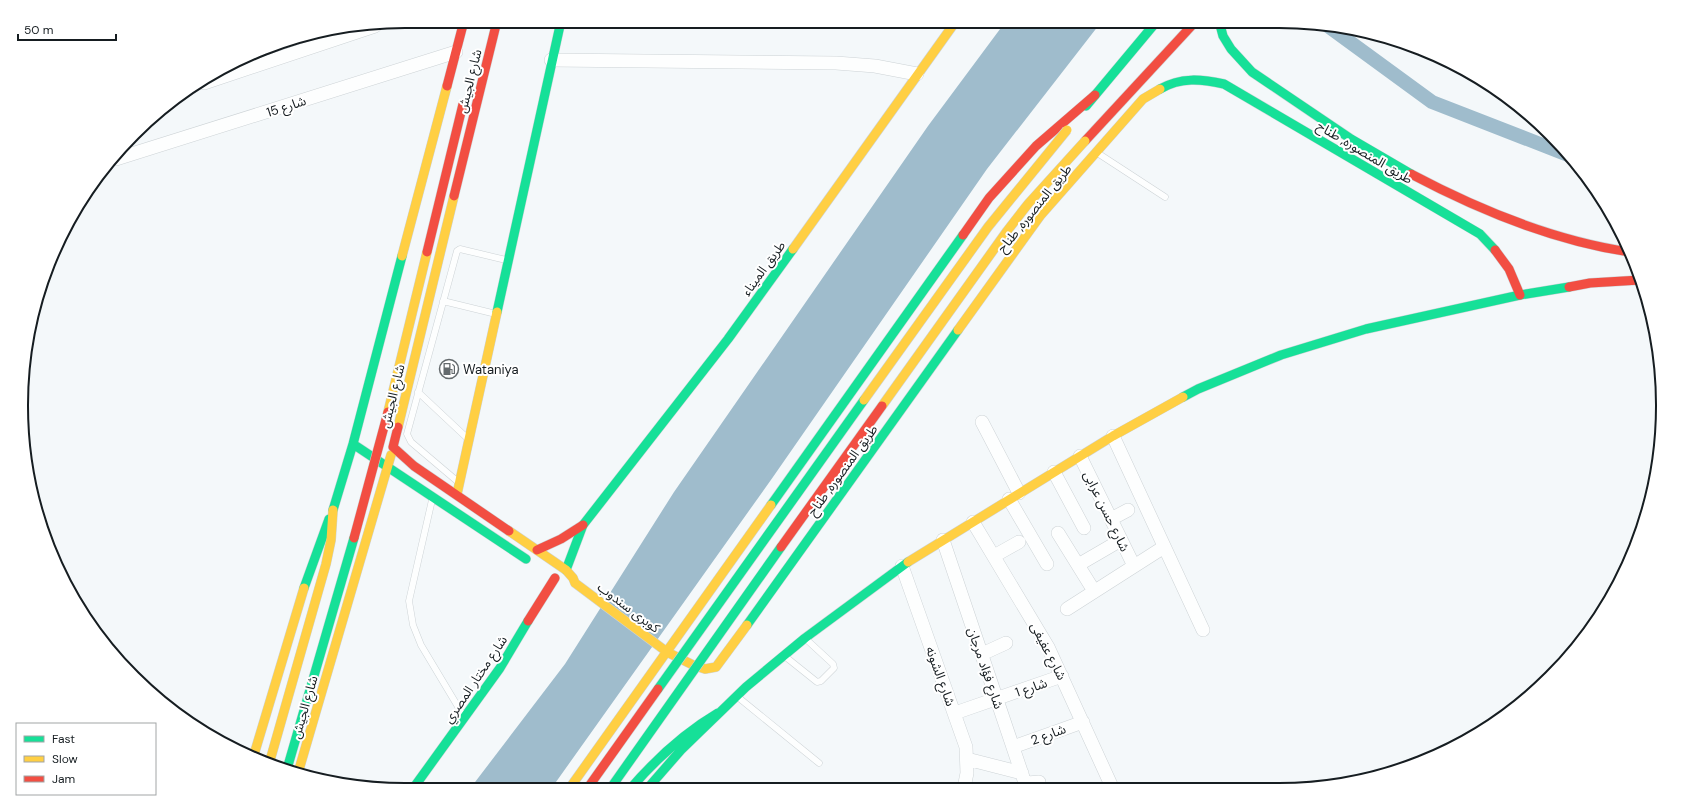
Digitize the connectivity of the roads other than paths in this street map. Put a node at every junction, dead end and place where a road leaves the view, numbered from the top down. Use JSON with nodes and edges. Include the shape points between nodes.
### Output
{"nodes":[{"id":1,"x":462,"y":28,"type":"edge"},
{"id":2,"x":495,"y":28,"type":"edge"},
{"id":3,"x":559,"y":28,"type":"edge"},
{"id":4,"x":951,"y":28,"type":"edge"},
{"id":5,"x":1151,"y":28,"type":"edge"},
{"id":6,"x":1189,"y":28,"type":"edge"},
{"id":7,"x":1221,"y":28,"type":"edge"},
{"id":8,"x":357,"y":31,"type":"edge"},
{"id":9,"x":296,"y":46,"type":"edge"},
{"id":10,"x":456,"y":52,"type":"junction"},
{"id":11,"x":551,"y":60,"type":"junction"},
{"id":12,"x":232,"y":71,"type":"edge"},
{"id":13,"x":917,"y":74,"type":"junction"},
{"id":14,"x":1095,"y":95,"type":"junction"},
{"id":15,"x":464,"y":101,"type":"dead end"},
{"id":16,"x":1096,"y":152,"type":"junction"},
{"id":17,"x":122,"y":157,"type":"edge"},
{"id":18,"x":1400,"y":168,"type":"junction"},
{"id":19,"x":1392,"y":183,"type":"junction"},
{"id":20,"x":1165,"y":197,"type":"dead end"},
{"id":21,"x":1623,"y":251,"type":"edge"},
{"id":22,"x":508,"y":260,"type":"junction"},
{"id":23,"x":1635,"y":280,"type":"edge"},
{"id":24,"x":1520,"y":295,"type":"junction"},
{"id":25,"x":443,"y":301,"type":"junction"},
{"id":26,"x":496,"y":314,"type":"junction"},
{"id":27,"x":418,"y":392,"type":"junction"},
{"id":28,"x":982,"y":422,"type":"dead end"},
{"id":29,"x":1113,"y":436,"type":"junction"},
{"id":30,"x":469,"y":439,"type":"junction"},
{"id":31,"x":353,"y":444,"type":"junction"},
{"id":32,"x":393,"y":447,"type":"junction"},
{"id":33,"x":1080,"y":456,"type":"junction"},
{"id":34,"x":388,"y":468,"type":"junction"},
{"id":35,"x":1054,"y":472,"type":"junction"},
{"id":36,"x":435,"y":480,"type":"junction"},
{"id":37,"x":460,"y":483,"type":"junction"},
{"id":38,"x":457,"y":494,"type":"junction"},
{"id":39,"x":431,"y":495,"type":"junction"},
{"id":40,"x":1014,"y":496,"type":"junction"},
{"id":41,"x":333,"y":507,"type":"junction"},
{"id":42,"x":1128,"y":510,"type":"dead end"},
{"id":43,"x":1111,"y":519,"type":"junction"},
{"id":44,"x":973,"y":522,"type":"junction"},
{"id":45,"x":583,"y":525,"type":"junction"},
{"id":46,"x":1084,"y":528,"type":"dead end"},
{"id":47,"x":1058,"y":533,"type":"dead end"},
{"id":48,"x":943,"y":540,"type":"junction"},
{"id":49,"x":1121,"y":540,"type":"junction"},
{"id":50,"x":1019,"y":542,"type":"dead end"},
{"id":51,"x":1164,"y":547,"type":"junction"},
{"id":52,"x":537,"y":550,"type":"junction"},
{"id":53,"x":994,"y":556,"type":"junction"},
{"id":54,"x":1047,"y":564,"type":"dead end"},
{"id":55,"x":536,"y":565,"type":"dead end"},
{"id":56,"x":1078,"y":565,"type":"junction"},
{"id":57,"x":902,"y":566,"type":"junction"},
{"id":58,"x":1134,"y":566,"type":"junction"},
{"id":59,"x":566,"y":570,"type":"junction"},
{"id":60,"x":561,"y":580,"type":"junction"},
{"id":61,"x":1094,"y":591,"type":"junction"},
{"id":62,"x":1066,"y":609,"type":"dead end"},
{"id":63,"x":1203,"y":630,"type":"dead end"},
{"id":64,"x":804,"y":638,"type":"junction"},
{"id":65,"x":1006,"y":643,"type":"dead end"},
{"id":66,"x":668,"y":652,"type":"junction"},
{"id":67,"x":982,"y":654,"type":"junction"},
{"id":68,"x":784,"y":655,"type":"junction"},
{"id":69,"x":1062,"y":676,"type":"junction"},
{"id":70,"x":736,"y":696,"type":"junction"},
{"id":71,"x":997,"y":699,"type":"junction"},
{"id":72,"x":718,"y":713,"type":"junction"},
{"id":73,"x":955,"y":713,"type":"junction"},
{"id":74,"x":465,"y":718,"type":"junction"},
{"id":75,"x":1083,"y":722,"type":"junction"},
{"id":76,"x":1013,"y":747,"type":"junction"},
{"id":77,"x":255,"y":751,"type":"edge"},
{"id":78,"x":271,"y":758,"type":"edge"},
{"id":79,"x":967,"y":759,"type":"junction"},
{"id":80,"x":819,"y":763,"type":"dead end"},
{"id":81,"x":288,"y":764,"type":"edge"},
{"id":82,"x":300,"y":768,"type":"edge"},
{"id":83,"x":1022,"y":773,"type":"junction"},
{"id":84,"x":1039,"y":782,"type":"dead end"},
{"id":85,"x":417,"y":783,"type":"edge"},
{"id":86,"x":573,"y":783,"type":"edge"},
{"id":87,"x":591,"y":783,"type":"edge"},
{"id":88,"x":600,"y":783,"type":"edge"},
{"id":89,"x":614,"y":783,"type":"edge"},
{"id":90,"x":635,"y":783,"type":"edge"},
{"id":91,"x":652,"y":783,"type":"edge"},
{"id":92,"x":965,"y":783,"type":"edge"},
{"id":93,"x":1029,"y":783,"type":"edge"},
{"id":94,"x":1036,"y":783,"type":"edge"},
{"id":95,"x":1110,"y":783,"type":"edge"}],
"edges":[{"from":1,"to":10,"type":"main road","name":"شارع الجيش"},
{"from":2,"to":32,"type":"main road","name":"شارع الجيش"},
{"from":3,"to":11,"type":"main road"},
{"from":4,"to":13,"type":"main road","name":"طريق الميناء"},
{"from":5,"to":14,"type":"main road"},
{"from":6,"to":89,"type":"main road","bridge":true,"via":[[1084,141],[1007,231]]},
{"from":7,"to":18,"type":"main road","via":[[1235,56],[1250,70],[1344,134]]},
{"from":8,"to":9,"type":"street"},
{"from":9,"to":12,"type":"street"},
{"from":10,"to":17,"type":"street","name":"شارع 15"},
{"from":10,"to":31,"type":"main road","name":"شارع الجيش"},
{"from":11,"to":13,"type":"street","via":[[836,63],[874,66]]},
{"from":11,"to":22,"type":"main road"},
{"from":13,"to":45,"type":"main road","name":"طريق الميناء","via":[[728,339]]},
{"from":14,"to":66,"type":"main road","via":[[1036,146],[989,198]]},
{"from":14,"to":87,"type":"main road","bridge":true,"via":[[988,227]]},
{"from":15,"to":81,"type":"main road","bridge":true,"via":[[387,416]]},
{"from":16,"to":19,"type":"main road","name":"طريق المنصوره, طناح","via":[[1143,99],[1161,87],[1182,80],[1203,79],[1224,84]]},
{"from":16,"to":20,"type":"lane"},
{"from":16,"to":66,"type":"main road","name":"طريق المنصوره, طناح","via":[[1019,244],[720,663],[711,669],[705,669]]},
{"from":18,"to":19,"type":"main road"},
{"from":18,"to":21,"type":"main road","via":[[1451,194],[1542,231],[1577,242]]},
{"from":19,"to":24,"type":"main road","name":"طريق المنصوره, طناح","via":[[1480,234],[1494,246],[1514,277]]},
{"from":22,"to":25,"type":"lane","via":[[464,250],[457,251]]},
{"from":22,"to":26,"type":"main road"},
{"from":23,"to":24,"type":"main road","via":[[1590,283]]},
{"from":24,"to":29,"type":"main road","via":[[1366,329],[1280,355],[1198,390]]},
{"from":25,"to":26,"type":"lane"},
{"from":25,"to":27,"type":"lane"},
{"from":26,"to":30,"type":"main road"},
{"from":27,"to":30,"type":"lane"},
{"from":27,"to":37,"type":"lane","via":[[408,438]]},
{"from":28,"to":40,"type":"street"},
{"from":29,"to":33,"type":"main road"},
{"from":29,"to":51,"type":"street"},
{"from":30,"to":37,"type":"main road"},
{"from":31,"to":34,"type":"main road"},
{"from":31,"to":41,"type":"main road","name":"شارع الجيش"},
{"from":32,"to":34,"type":"main road","name":"شارع الجيش"},
{"from":32,"to":36,"type":"main road"},
{"from":33,"to":35,"type":"main road"},
{"from":33,"to":43,"type":"street","name":"شارع حسن عرابى"},
{"from":34,"to":39,"type":"main road"},
{"from":34,"to":82,"type":"main road","name":"شارع الجيش"},
{"from":35,"to":40,"type":"main road"},
{"from":35,"to":46,"type":"street"},
{"from":36,"to":38,"type":"main road"},
{"from":36,"to":39,"type":"main road"},
{"from":37,"to":38,"type":"main road"},
{"from":38,"to":52,"type":"main road"},
{"from":39,"to":55,"type":"main road"},
{"from":39,"to":74,"type":"lane","via":[[409,601],[413,625],[421,644]]},
{"from":40,"to":44,"type":"main road"},
{"from":40,"to":54,"type":"street"},
{"from":41,"to":77,"type":"main road","name":"شارع الجيش","via":[[300,598]]},
{"from":41,"to":78,"type":"main road","via":[[331,540],[326,564]]},
{"from":42,"to":43,"type":"street"},
{"from":43,"to":49,"type":"street","name":"شارع حسن عرابى"},
{"from":44,"to":48,"type":"main road"},
{"from":44,"to":53,"type":"street","name":"شارع عفيفى"},
{"from":45,"to":52,"type":"main road","name":"طريق الميناء"},
{"from":45,"to":59,"type":"main road","name":"طريق الميناء"},
{"from":47,"to":56,"type":"street"},
{"from":48,"to":57,"type":"main road"},
{"from":48,"to":67,"type":"street","name":"شارع فؤاد مرجان"},
{"from":49,"to":56,"type":"street"},
{"from":49,"to":58,"type":"street","name":"شارع حسن عرابى"},
{"from":50,"to":53,"type":"street"},
{"from":51,"to":58,"type":"street"},
{"from":51,"to":63,"type":"street"},
{"from":52,"to":59,"type":"main road"},
{"from":53,"to":69,"type":"street","name":"شارع عفيفى","via":[[1041,633]]},
{"from":56,"to":61,"type":"street"},
{"from":57,"to":64,"type":"main road"},
{"from":57,"to":73,"type":"street","name":"شارع الشونه"},
{"from":58,"to":61,"type":"street"},
{"from":59,"to":60,"type":"main road","name":"كوبرى سندوب","via":[[573,578]]},
{"from":60,"to":66,"type":"main road","name":"كوبرى سندوب","via":[[590,595]]},
{"from":60,"to":74,"type":"main road","name":"شارع مختار المصري"},
{"from":61,"to":62,"type":"street"},
{"from":64,"to":68,"type":"main road"},
{"from":64,"to":68,"type":"lane","via":[[833,664],[834,668],[821,681],[817,682]]},
{"from":65,"to":67,"type":"street"},
{"from":66,"to":86,"type":"main road"},
{"from":66,"to":88,"type":"main road","via":[[673,669],[671,681]]},
{"from":67,"to":71,"type":"street","name":"شارع فؤاد مرجان"},
{"from":68,"to":70,"type":"main road"},
{"from":69,"to":71,"type":"street","name":"شارع 1"},
{"from":69,"to":75,"type":"street","name":"شارع عفيفى"},
{"from":70,"to":72,"type":"main road"},
{"from":70,"to":80,"type":"lane"},
{"from":71,"to":73,"type":"street","name":"شارع 1"},
{"from":71,"to":76,"type":"street","name":"شارع فؤاد مرجان"},
{"from":72,"to":90,"type":"main road","via":[[687,733]]},
{"from":72,"to":91,"type":"main road"},
{"from":73,"to":79,"type":"street","name":"شارع الشونه","via":[[966,747]]},
{"from":74,"to":85,"type":"main road","name":"شارع مختار المصري"},
{"from":75,"to":76,"type":"street","name":"شارع 2"},
{"from":75,"to":95,"type":"street","name":"شارع عفيفى"},
{"from":76,"to":83,"type":"street","name":"شارع فؤاد مرجان"},
{"from":79,"to":83,"type":"street"},
{"from":79,"to":92,"type":"street","name":"شارع الشونه"},
{"from":83,"to":93,"type":"street"},
{"from":84,"to":94,"type":"street"}]}
